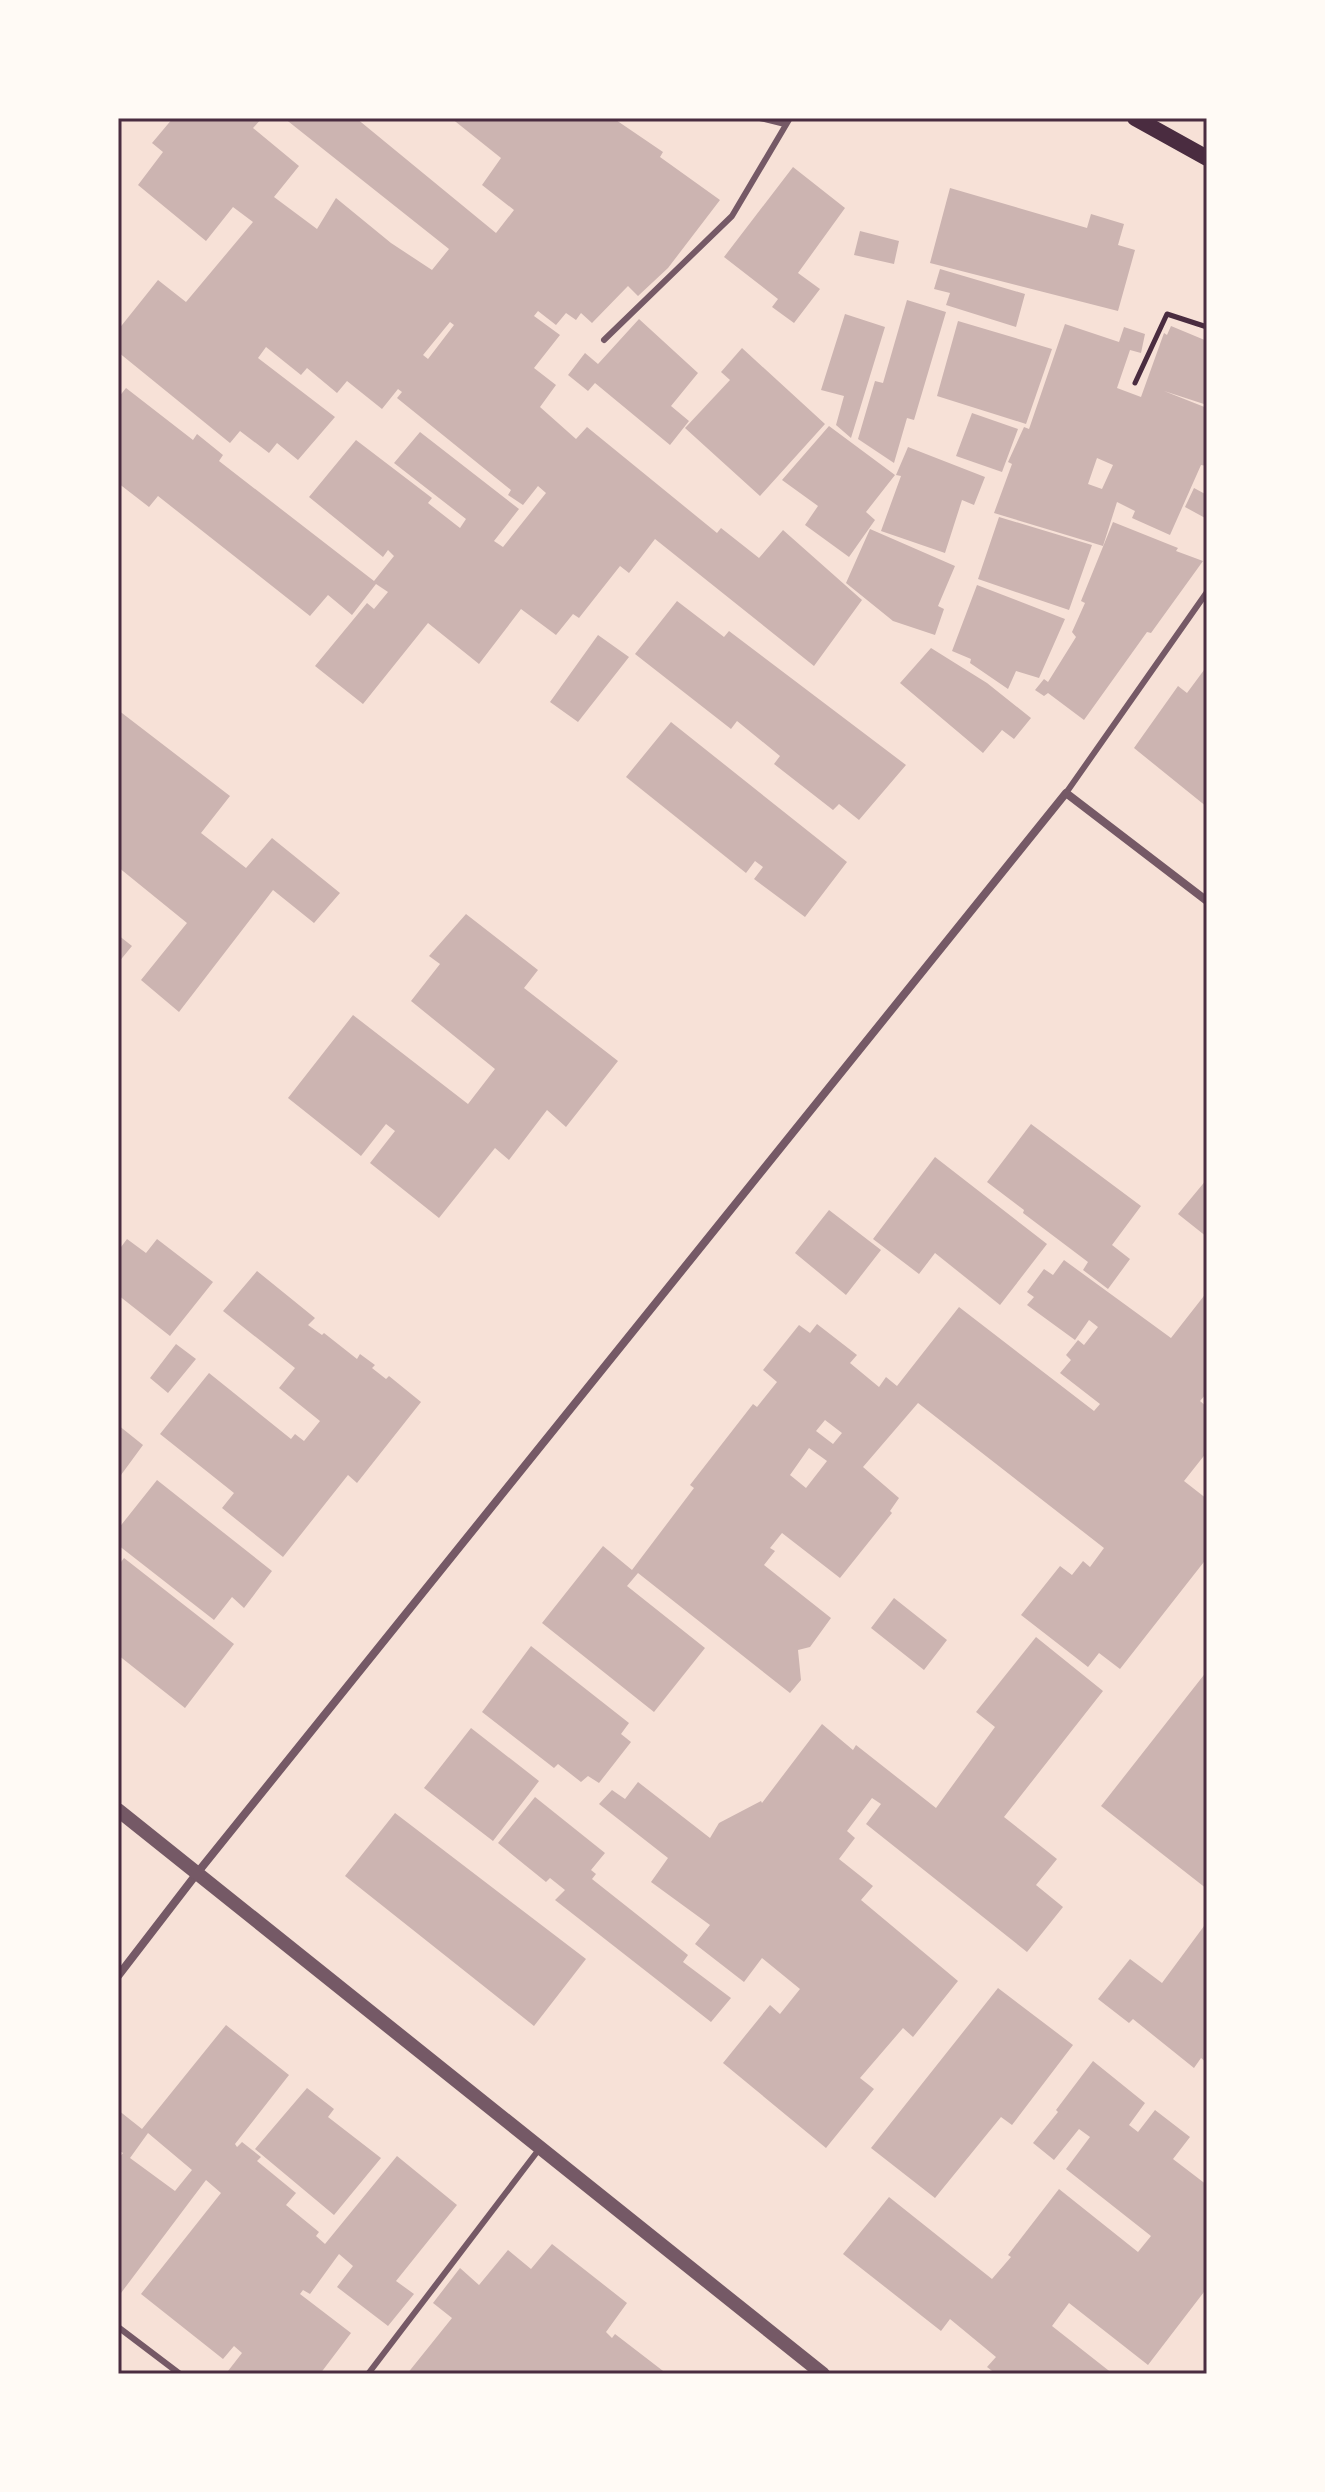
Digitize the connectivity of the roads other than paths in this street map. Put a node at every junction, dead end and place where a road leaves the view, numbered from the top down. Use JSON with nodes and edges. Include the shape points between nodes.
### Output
{"nodes":[{"id":1,"x":760,"y":118,"type":"edge"},
{"id":2,"x":1135,"y":118,"type":"edge"},
{"id":3,"x":787,"y":121,"type":"edge"},
{"id":4,"x":1207,"y":158,"type":"edge"},
{"id":5,"x":604,"y":340,"type":"dead end"},
{"id":6,"x":1207,"y":592,"type":"edge"},
{"id":7,"x":1066,"y":793,"type":"junction"},
{"id":8,"x":1207,"y":901,"type":"edge"},
{"id":9,"x":118,"y":1810,"type":"edge"},
{"id":10,"x":198,"y":1872,"type":"junction"},
{"id":11,"x":118,"y":1976,"type":"edge"},
{"id":12,"x":540,"y":2147,"type":"junction"},
{"id":13,"x":118,"y":2327,"type":"edge"},
{"id":14,"x":180,"y":2374,"type":"edge"},
{"id":15,"x":368,"y":2374,"type":"edge"},
{"id":16,"x":823,"y":2374,"type":"edge"}],
"edges":[{"from":1,"to":3,"type":"lane"},
{"from":2,"to":4,"type":"main road"},
{"from":3,"to":5,"type":"lane","via":[[732,216]]},
{"from":6,"to":7,"type":"lane"},
{"from":7,"to":8,"type":"street"},
{"from":7,"to":10,"type":"street"},
{"from":9,"to":10,"type":"street"},
{"from":10,"to":11,"type":"street"},
{"from":10,"to":12,"type":"street"},
{"from":12,"to":15,"type":"lane"},
{"from":12,"to":16,"type":"street"},
{"from":13,"to":14,"type":"lane"}]}
